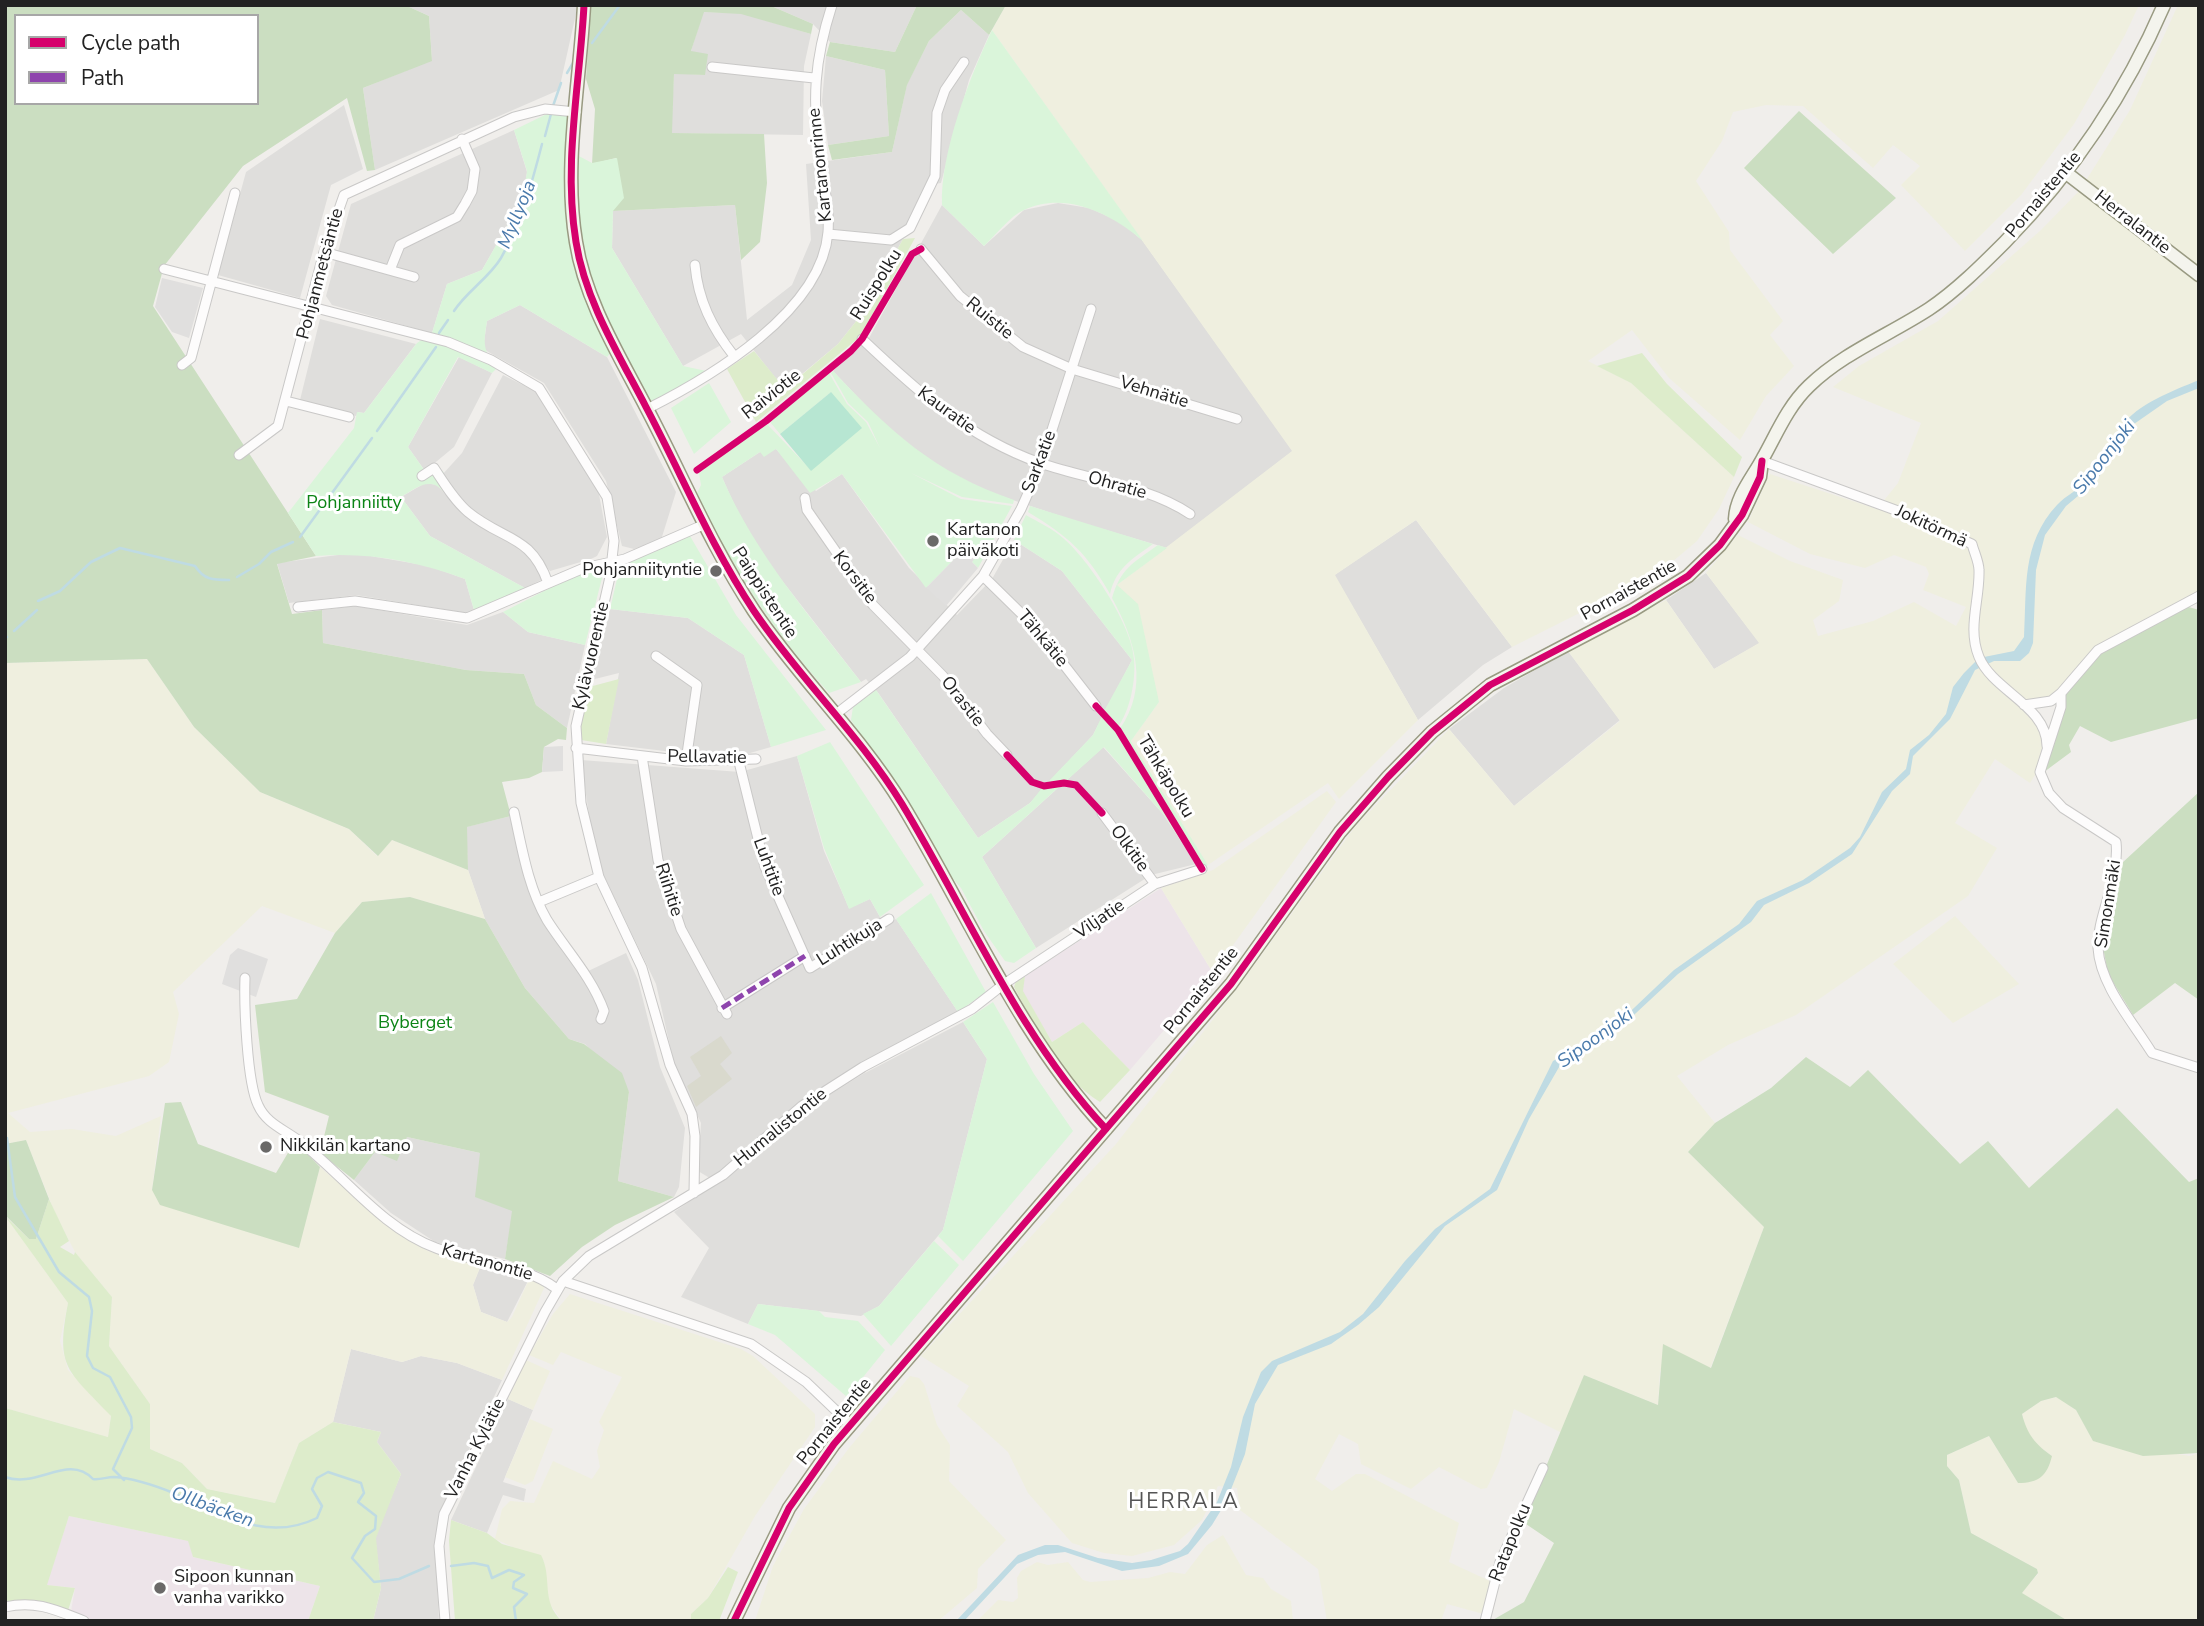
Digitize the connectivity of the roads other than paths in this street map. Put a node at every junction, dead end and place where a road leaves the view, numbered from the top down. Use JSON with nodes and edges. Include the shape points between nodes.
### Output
{"nodes":[{"id":1,"x":584,"y":5,"type":"edge"},
{"id":2,"x":832,"y":5,"type":"edge"},
{"id":3,"x":2164,"y":5,"type":"edge"},
{"id":4,"x":964,"y":62,"type":"dead end"},
{"id":5,"x":712,"y":67,"type":"dead end"},
{"id":6,"x":814,"y":78,"type":"junction"},
{"id":7,"x":576,"y":113,"type":"junction"},
{"id":8,"x":462,"y":139,"type":"junction"},
{"id":9,"x":2065,"y":172,"type":"junction"},
{"id":10,"x":235,"y":193,"type":"dead end"},
{"id":11,"x":828,"y":234,"type":"junction"},
{"id":12,"x":921,"y":249,"type":"dead end"},
{"id":13,"x":324,"y":252,"type":"junction"},
{"id":14,"x":695,"y":265,"type":"dead end"},
{"id":15,"x":164,"y":269,"type":"dead end"},
{"id":16,"x":390,"y":270,"type":"junction"},
{"id":17,"x":2199,"y":275,"type":"edge"},
{"id":18,"x":415,"y":276,"type":"dead end"},
{"id":19,"x":212,"y":281,"type":"junction"},
{"id":20,"x":311,"y":308,"type":"junction"},
{"id":21,"x":1091,"y":309,"type":"dead end"},
{"id":22,"x":862,"y":339,"type":"dead end"},
{"id":23,"x":734,"y":356,"type":"junction"},
{"id":24,"x":182,"y":365,"type":"dead end"},
{"id":25,"x":1072,"y":369,"type":"junction"},
{"id":26,"x":286,"y":401,"type":"junction"},
{"id":27,"x":647,"y":409,"type":"junction"},
{"id":28,"x":349,"y":418,"type":"dead end"},
{"id":29,"x":1237,"y":419,"type":"dead end"},
{"id":30,"x":239,"y":455,"type":"dead end"},
{"id":31,"x":1762,"y":461,"type":"junction"},
{"id":32,"x":1041,"y":464,"type":"junction"},
{"id":33,"x":422,"y":476,"type":"dead end"},
{"id":34,"x":805,"y":498,"type":"dead end"},
{"id":35,"x":1190,"y":514,"type":"dead end"},
{"id":36,"x":703,"y":525,"type":"junction"},
{"id":37,"x":610,"y":561,"type":"junction"},
{"id":38,"x":984,"y":576,"type":"junction"},
{"id":39,"x":548,"y":583,"type":"junction"},
{"id":40,"x":2199,"y":596,"type":"edge"},
{"id":41,"x":298,"y":607,"type":"dead end"},
{"id":42,"x":917,"y":649,"type":"junction"},
{"id":43,"x":656,"y":656,"type":"dead end"},
{"id":44,"x":2061,"y":693,"type":"junction"},
{"id":45,"x":2024,"y":705,"type":"junction"},
{"id":46,"x":1096,"y":706,"type":"dead end"},
{"id":47,"x":836,"y":714,"type":"junction"},
{"id":48,"x":576,"y":748,"type":"junction"},
{"id":49,"x":2048,"y":751,"type":"junction"},
{"id":50,"x":1007,"y":755,"type":"dead end"},
{"id":51,"x":642,"y":756,"type":"junction"},
{"id":52,"x":756,"y":759,"type":"dead end"},
{"id":53,"x":687,"y":761,"type":"junction"},
{"id":54,"x":739,"y":762,"type":"junction"},
{"id":55,"x":514,"y":812,"type":"dead end"},
{"id":56,"x":1102,"y":814,"type":"dead end"},
{"id":57,"x":1202,"y":869,"type":"dead end"},
{"id":58,"x":599,"y":877,"type":"junction"},
{"id":59,"x":1155,"y":884,"type":"junction"},
{"id":60,"x":539,"y":902,"type":"junction"},
{"id":61,"x":889,"y":919,"type":"dead end"},
{"id":62,"x":805,"y":956,"type":"junction"},
{"id":63,"x":810,"y":968,"type":"joint"},
{"id":64,"x":245,"y":978,"type":"dead end"},
{"id":65,"x":1004,"y":984,"type":"junction"},
{"id":66,"x":601,"y":1019,"type":"dead end"},
{"id":67,"x":2199,"y":1068,"type":"edge"},
{"id":68,"x":1106,"y":1129,"type":"junction"},
{"id":69,"x":694,"y":1193,"type":"junction"},
{"id":70,"x":560,"y":1285,"type":"junction"},
{"id":71,"x":851,"y":1425,"type":"junction"},
{"id":72,"x":1543,"y":1468,"type":"dead end"},
{"id":73,"x":5,"y":1607,"type":"edge"},
{"id":74,"x":84,"y":1621,"type":"edge"},
{"id":75,"x":445,"y":1621,"type":"edge"},
{"id":76,"x":734,"y":1621,"type":"edge"},
{"id":77,"x":1485,"y":1621,"type":"edge"}],
"edges":[{"from":1,"to":7,"type":"street","name":"Paippistentie"},
{"from":2,"to":6,"type":"street","name":"Kartanonrinne","via":[[819,43]]},
{"from":3,"to":9,"type":"street","name":"Pornaistentie","via":[[2116,100]]},
{"from":4,"to":11,"type":"street","via":[[945,90],[937,113],[935,176],[910,228],[891,240]]},
{"from":5,"to":6,"type":"street"},
{"from":6,"to":11,"type":"street","name":"Kartanonrinne"},
{"from":7,"to":8,"type":"street","name":"Pohjanmetsäntie","via":[[545,109],[525,113]]},
{"from":7,"to":27,"type":"street","name":"Paippistentie","via":[[572,201],[580,261]]},
{"from":8,"to":13,"type":"street","name":"Pohjanmetsäntie","via":[[349,190],[337,207]]},
{"from":8,"to":16,"type":"street","via":[[475,169],[465,204],[457,217],[400,245]]},
{"from":9,"to":17,"type":"street","name":"Herralantie"},
{"from":9,"to":31,"type":"street","name":"Pornaistentie","via":[[2005,242],[1931,307],[1844,358],[1807,387]]},
{"from":10,"to":19,"type":"street"},
{"from":11,"to":23,"type":"street","name":"Kartanonrinne","via":[[817,275],[801,297]]},
{"from":12,"to":25,"type":"street","name":"Ruistie","via":[[960,296],[1023,347]]},
{"from":13,"to":16,"type":"street"},
{"from":13,"to":20,"type":"street","name":"Pohjanmetsäntie"},
{"from":14,"to":23,"type":"street","via":[[697,291]]},
{"from":15,"to":19,"type":"street","name":"Kylävuorentie"},
{"from":16,"to":18,"type":"street"},
{"from":19,"to":20,"type":"street","name":"Kylävuorentie"},
{"from":19,"to":24,"type":"street","via":[[191,358]]},
{"from":20,"to":26,"type":"street","name":"Pohjanmetsäntie"},
{"from":20,"to":37,"type":"street","name":"Kylävuorentie","via":[[448,342],[539,388],[607,497],[614,541]]},
{"from":21,"to":25,"type":"street","name":"Sarkatie"},
{"from":22,"to":32,"type":"street","name":"Kauratie","via":[[930,403],[992,443]]},
{"from":23,"to":27,"type":"street","name":"Kartanonrinne"},
{"from":25,"to":29,"type":"street","name":"Vehnätie"},
{"from":25,"to":32,"type":"street","name":"Sarkatie"},
{"from":26,"to":28,"type":"street"},
{"from":26,"to":30,"type":"street","name":"Pohjanmetsäntie","via":[[278,426]]},
{"from":27,"to":36,"type":"street","name":"Paippistentie"},
{"from":31,"to":45,"type":"street","name":"Jokitörmä","via":[[1972,544],[1979,568],[1973,635],[1979,657],[1986,670]]},
{"from":31,"to":68,"type":"street","name":"Pornaistentie","via":[[1751,475],[1735,522],[1720,545],[1688,576],[1490,685],[1432,732],[1340,832],[1231,984]]},
{"from":32,"to":35,"type":"street","name":"Ohratie","via":[[1170,501]]},
{"from":32,"to":38,"type":"street","name":"Sarkatie"},
{"from":33,"to":39,"type":"street","via":[[434,468],[468,512],[540,560]]},
{"from":34,"to":42,"type":"street","name":"Korsitie","via":[[807,510],[842,564],[873,605]]},
{"from":36,"to":37,"type":"street"},
{"from":36,"to":47,"type":"street","name":"Paippistentie","via":[[755,612]]},
{"from":37,"to":39,"type":"street"},
{"from":37,"to":48,"type":"street","name":"Kylävuorentie","via":[[576,726]]},
{"from":38,"to":42,"type":"street","name":"Sarkatie"},
{"from":38,"to":46,"type":"street","name":"Tähkätie","via":[[1033,625]]},
{"from":39,"to":41,"type":"street","via":[[467,618],[355,601]]},
{"from":40,"to":44,"type":"street","via":[[2098,650]]},
{"from":42,"to":47,"type":"street","name":"Sarkatie"},
{"from":42,"to":50,"type":"street","name":"Orastie"},
{"from":43,"to":53,"type":"street","via":[[697,685]]},
{"from":44,"to":45,"type":"street","via":[[2051,701]]},
{"from":44,"to":49,"type":"street","name":"Simonmäki"},
{"from":45,"to":49,"type":"street","name":"Jokitörmä","via":[[2041,725]]},
{"from":47,"to":65,"type":"street","name":"Paippistentie","via":[[901,803]]},
{"from":48,"to":51,"type":"street","name":"Pellavatie"},
{"from":48,"to":58,"type":"street","name":"Kylävuorentie","via":[[587,836]]},
{"from":49,"to":67,"type":"street","name":"Simonmäki","via":[[2040,772],[2049,793],[2063,808],[2116,842],[2118,861],[2098,946],[2104,975],[2152,1053]]},
{"from":51,"to":53,"type":"street","name":"Pellavatie"},
{"from":51,"to":62,"type":"street","name":"Riihitie","via":[[658,860],[681,929],[725,1011]]},
{"from":52,"to":54,"type":"street","name":"Pellavatie"},
{"from":53,"to":54,"type":"street","name":"Pellavatie"},
{"from":54,"to":62,"type":"street","name":"Luhtitie","via":[[765,867]]},
{"from":55,"to":60,"type":"street"},
{"from":56,"to":59,"type":"street","name":"Olkitie"},
{"from":57,"to":59,"type":"street","name":"Viljatie"},
{"from":58,"to":60,"type":"street"},
{"from":58,"to":69,"type":"street","name":"Kylävuorentie","via":[[642,968],[670,1065],[692,1114]]},
{"from":59,"to":65,"type":"street","name":"Viljatie"},
{"from":60,"to":66,"type":"street","via":[[595,989],[604,1011]]},
{"from":61,"to":63,"type":"street","name":"Luhtikuja"},
{"from":62,"to":63,"type":"street","name":"Luhtitie"},
{"from":64,"to":70,"type":"street","name":"Kartanontie","via":[[254,1094],[268,1120],[417,1239],[455,1255],[528,1272]]},
{"from":65,"to":68,"type":"street","name":"Paippistentie","via":[[1054,1070]]},
{"from":65,"to":69,"type":"street","name":"Humalistontie","via":[[972,1009],[817,1096],[723,1175]]},
{"from":68,"to":71,"type":"street","name":"Pornaistentie"},
{"from":69,"to":70,"type":"street","name":"Humalistontie","via":[[605,1244]]},
{"from":70,"to":71,"type":"street","name":"Kartanontie","via":[[758,1348],[806,1382]]},
{"from":70,"to":75,"type":"street","name":"Vanha Kylätie","via":[[444,1514],[439,1546]]},
{"from":71,"to":76,"type":"street","name":"Pornaistentie","via":[[789,1508]]},
{"from":72,"to":77,"type":"street","name":"Ratapolku","via":[[1500,1562]]},
{"from":73,"to":74,"type":"street","via":[[25,1603],[49,1606]]}]}
